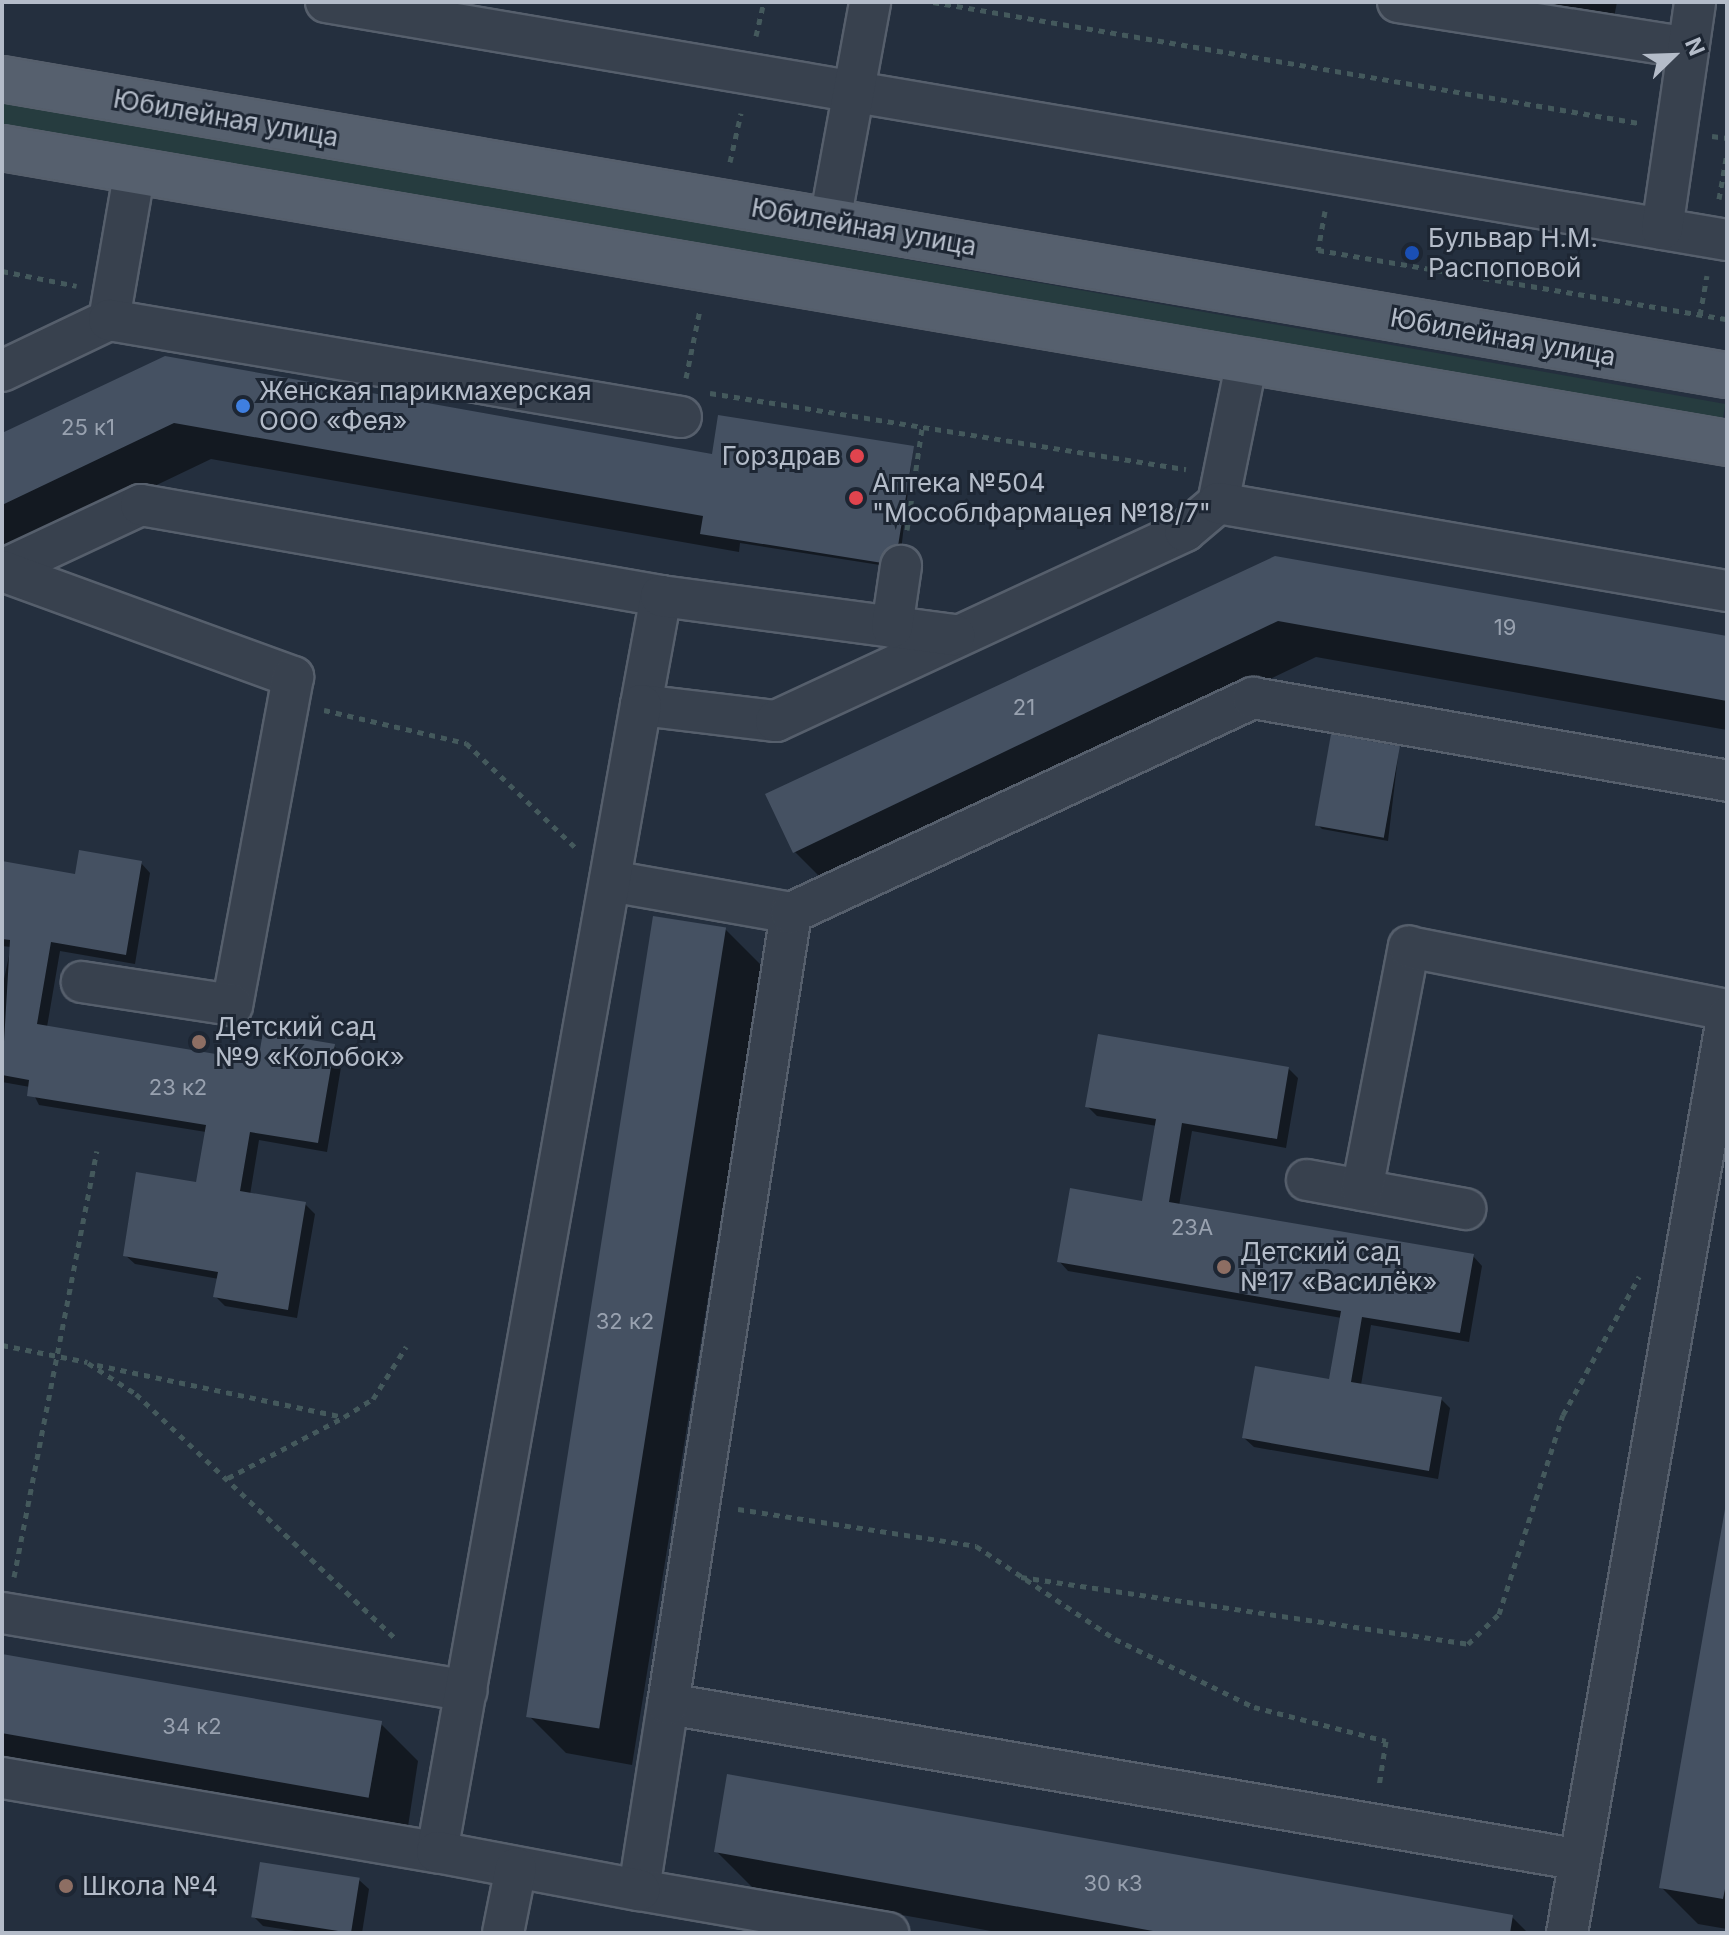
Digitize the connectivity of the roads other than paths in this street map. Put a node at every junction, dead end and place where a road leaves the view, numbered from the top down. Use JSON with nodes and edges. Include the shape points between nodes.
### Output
{"nodes":[{"id":1,"x":326,"y":2,"type":"edge"},
{"id":2,"x":870,"y":2,"type":"edge"},
{"id":3,"x":1398,"y":2,"type":"edge"},
{"id":4,"x":1695,"y":2,"type":"edge"},
{"id":5,"x":1687,"y":48,"type":"junction"},
{"id":6,"x":2,"y":79,"type":"edge"},
{"id":7,"x":854,"y":87,"type":"junction"},
{"id":8,"x":2,"y":148,"type":"edge"},
{"id":9,"x":135,"y":170,"type":"junction"},
{"id":10,"x":830,"y":221,"type":"junction"},
{"id":11,"x":1662,"y":229,"type":"junction"},
{"id":12,"x":1727,"y":240,"type":"edge"},
{"id":13,"x":112,"y":306,"type":"junction"},
{"id":14,"x":1247,"y":360,"type":"junction"},
{"id":15,"x":2,"y":371,"type":"edge"},
{"id":16,"x":1727,"y":375,"type":"edge"},
{"id":17,"x":688,"y":399,"type":"road end"},
{"id":18,"x":1727,"y":443,"type":"edge"},
{"id":19,"x":1221,"y":489,"type":"junction"},
{"id":20,"x":901,"y":566,"type":"road end"},
{"id":21,"x":2,"y":570,"type":"edge"},
{"id":22,"x":1727,"y":591,"type":"edge"},
{"id":23,"x":661,"y":596,"type":"junction"},
{"id":24,"x":892,"y":627,"type":"junction"},
{"id":25,"x":954,"y":635,"type":"junction"},
{"id":26,"x":641,"y":705,"type":"junction"},
{"id":27,"x":1727,"y":781,"type":"edge"},
{"id":28,"x":610,"y":881,"type":"junction"},
{"id":29,"x":791,"y":913,"type":"junction"},
{"id":30,"x":82,"y":982,"type":"dead end"},
{"id":31,"x":1727,"y":1010,"type":"edge"},
{"id":32,"x":1727,"y":1018,"type":"edge"},
{"id":33,"x":1307,"y":1180,"type":"dead end"},
{"id":34,"x":1362,"y":1190,"type":"junction"},
{"id":35,"x":1465,"y":1209,"type":"dead end"},
{"id":36,"x":5,"y":1613,"type":"edge"},
{"id":37,"x":466,"y":1691,"type":"junction"},
{"id":38,"x":668,"y":1704,"type":"junction"},
{"id":39,"x":2,"y":1778,"type":"edge"},
{"id":40,"x":437,"y":1852,"type":"junction"},
{"id":41,"x":1575,"y":1859,"type":"junction"},
{"id":42,"x":516,"y":1868,"type":"junction"},
{"id":43,"x":639,"y":1890,"type":"junction"},
{"id":44,"x":503,"y":1933,"type":"edge"},
{"id":45,"x":888,"y":1933,"type":"edge"},
{"id":46,"x":1567,"y":1933,"type":"edge"}],
"edges":[{"from":1,"to":7,"type":"lane"},
{"from":2,"to":7,"type":"lane"},
{"from":3,"to":5,"type":"lane"},
{"from":4,"to":5,"type":"lane"},
{"from":5,"to":11,"type":"lane"},
{"from":6,"to":10,"type":"main road","name":"Юбилейная улица"},
{"from":7,"to":10,"type":"lane"},
{"from":7,"to":11,"type":"lane"},
{"from":8,"to":9,"type":"main road"},
{"from":9,"to":13,"type":"lane"},
{"from":9,"to":14,"type":"main road"},
{"from":10,"to":16,"type":"main road","name":"Юбилейная улица"},
{"from":11,"to":12,"type":"lane"},
{"from":13,"to":15,"type":"lane"},
{"from":13,"to":17,"type":"lane"},
{"from":14,"to":18,"type":"main road"},
{"from":14,"to":19,"type":"lane"},
{"from":19,"to":22,"type":"lane"},
{"from":19,"to":25,"type":"lane","via":[[1185,531]]},
{"from":20,"to":24,"type":"lane"},
{"from":21,"to":23,"type":"lane","via":[[141,505]]},
{"from":21,"to":30,"type":"lane","via":[[293,677],[232,1005]]},
{"from":23,"to":24,"type":"lane"},
{"from":23,"to":26,"type":"lane"},
{"from":24,"to":25,"type":"lane"},
{"from":25,"to":26,"type":"lane","via":[[776,721]]},
{"from":26,"to":28,"type":"lane"},
{"from":27,"to":29,"type":"lane","via":[[1253,698]]},
{"from":28,"to":29,"type":"lane"},
{"from":28,"to":37,"type":"lane"},
{"from":29,"to":38,"type":"lane"},
{"from":31,"to":34,"type":"lane","via":[[1409,947]]},
{"from":32,"to":41,"type":"lane"},
{"from":33,"to":34,"type":"lane"},
{"from":34,"to":35,"type":"lane"},
{"from":36,"to":37,"type":"lane"},
{"from":37,"to":40,"type":"lane"},
{"from":38,"to":41,"type":"lane"},
{"from":38,"to":43,"type":"lane"},
{"from":39,"to":40,"type":"lane"},
{"from":40,"to":42,"type":"lane"},
{"from":41,"to":46,"type":"lane"},
{"from":42,"to":43,"type":"lane"},
{"from":42,"to":44,"type":"lane"},
{"from":43,"to":45,"type":"lane"}]}
